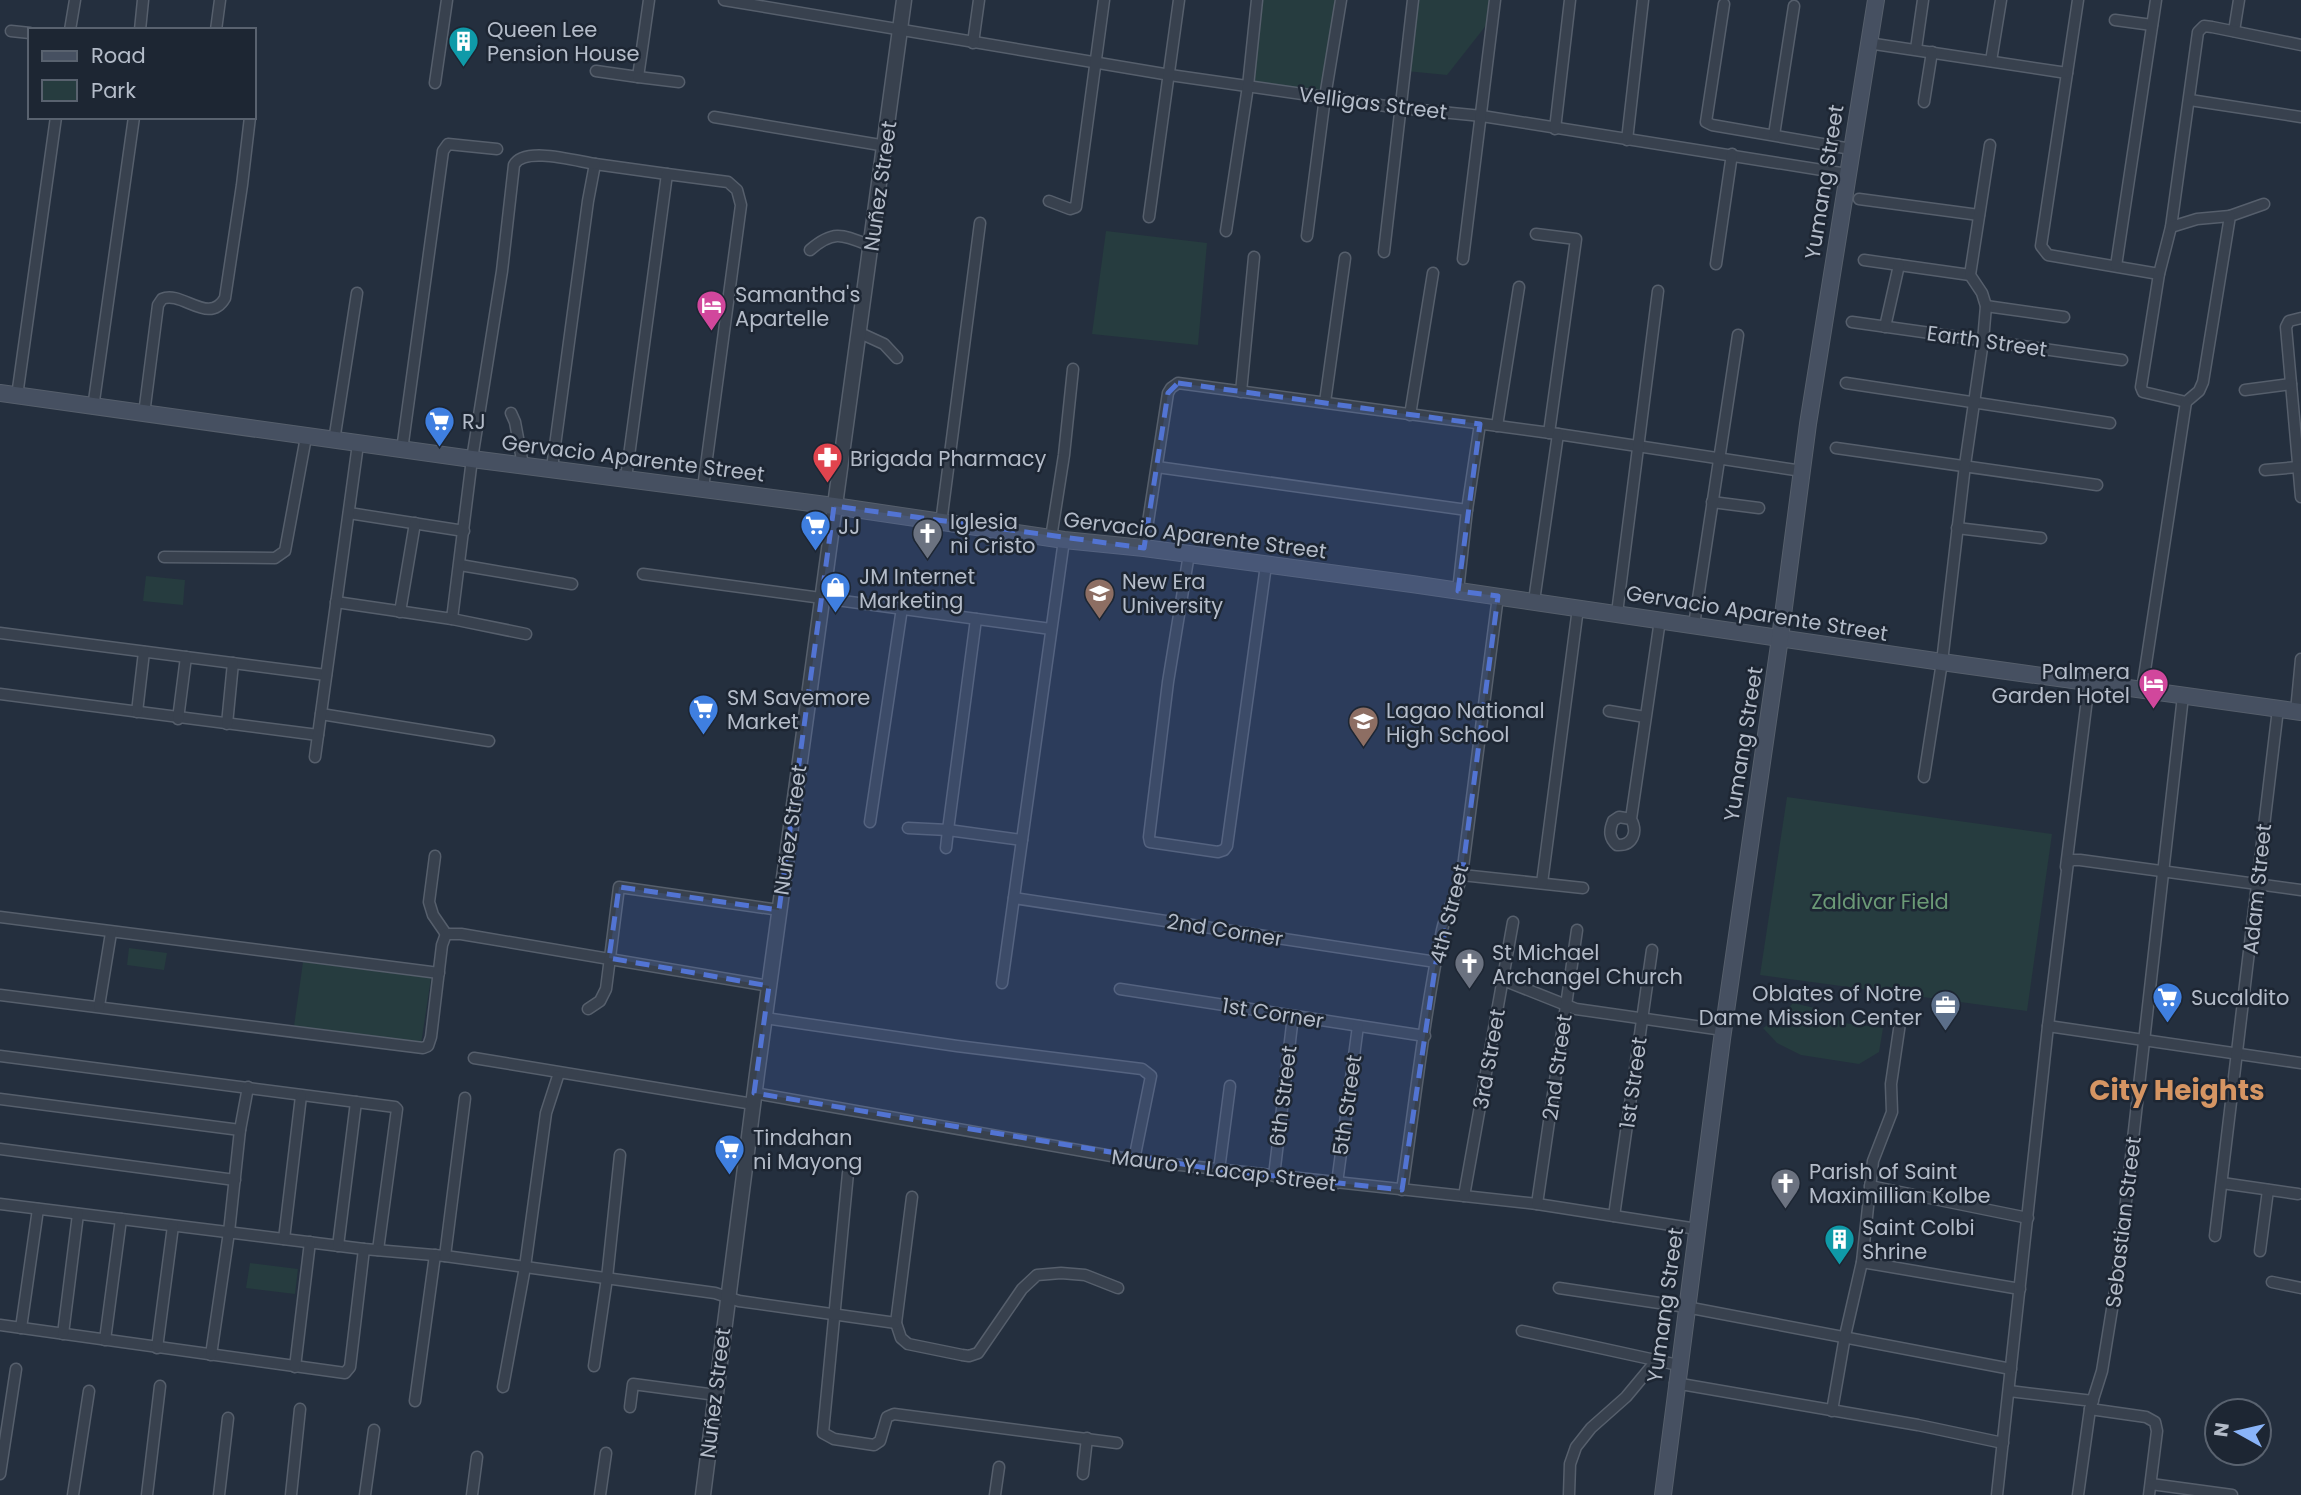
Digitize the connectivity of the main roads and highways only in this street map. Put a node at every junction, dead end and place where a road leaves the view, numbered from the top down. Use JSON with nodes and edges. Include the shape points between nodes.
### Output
{"nodes":[{"id":1,"x":1876,"y":0,"type":"edge"},
{"id":2,"x":0,"y":393,"type":"edge"},
{"id":3,"x":1780,"y":638,"type":"junction"},
{"id":4,"x":2299,"y":711,"type":"edge"},
{"id":5,"x":1662,"y":1495,"type":"edge"}],
"edges":[{"from":1,"to":3,"type":"main road","name":"Yumang Street"},
{"from":2,"to":3,"type":"main road","name":"Gervacio Aparente Street"},
{"from":3,"to":4,"type":"main road","name":"Gervacio Aparente Street"},
{"from":3,"to":5,"type":"main road","name":"Yumang Street"}]}
